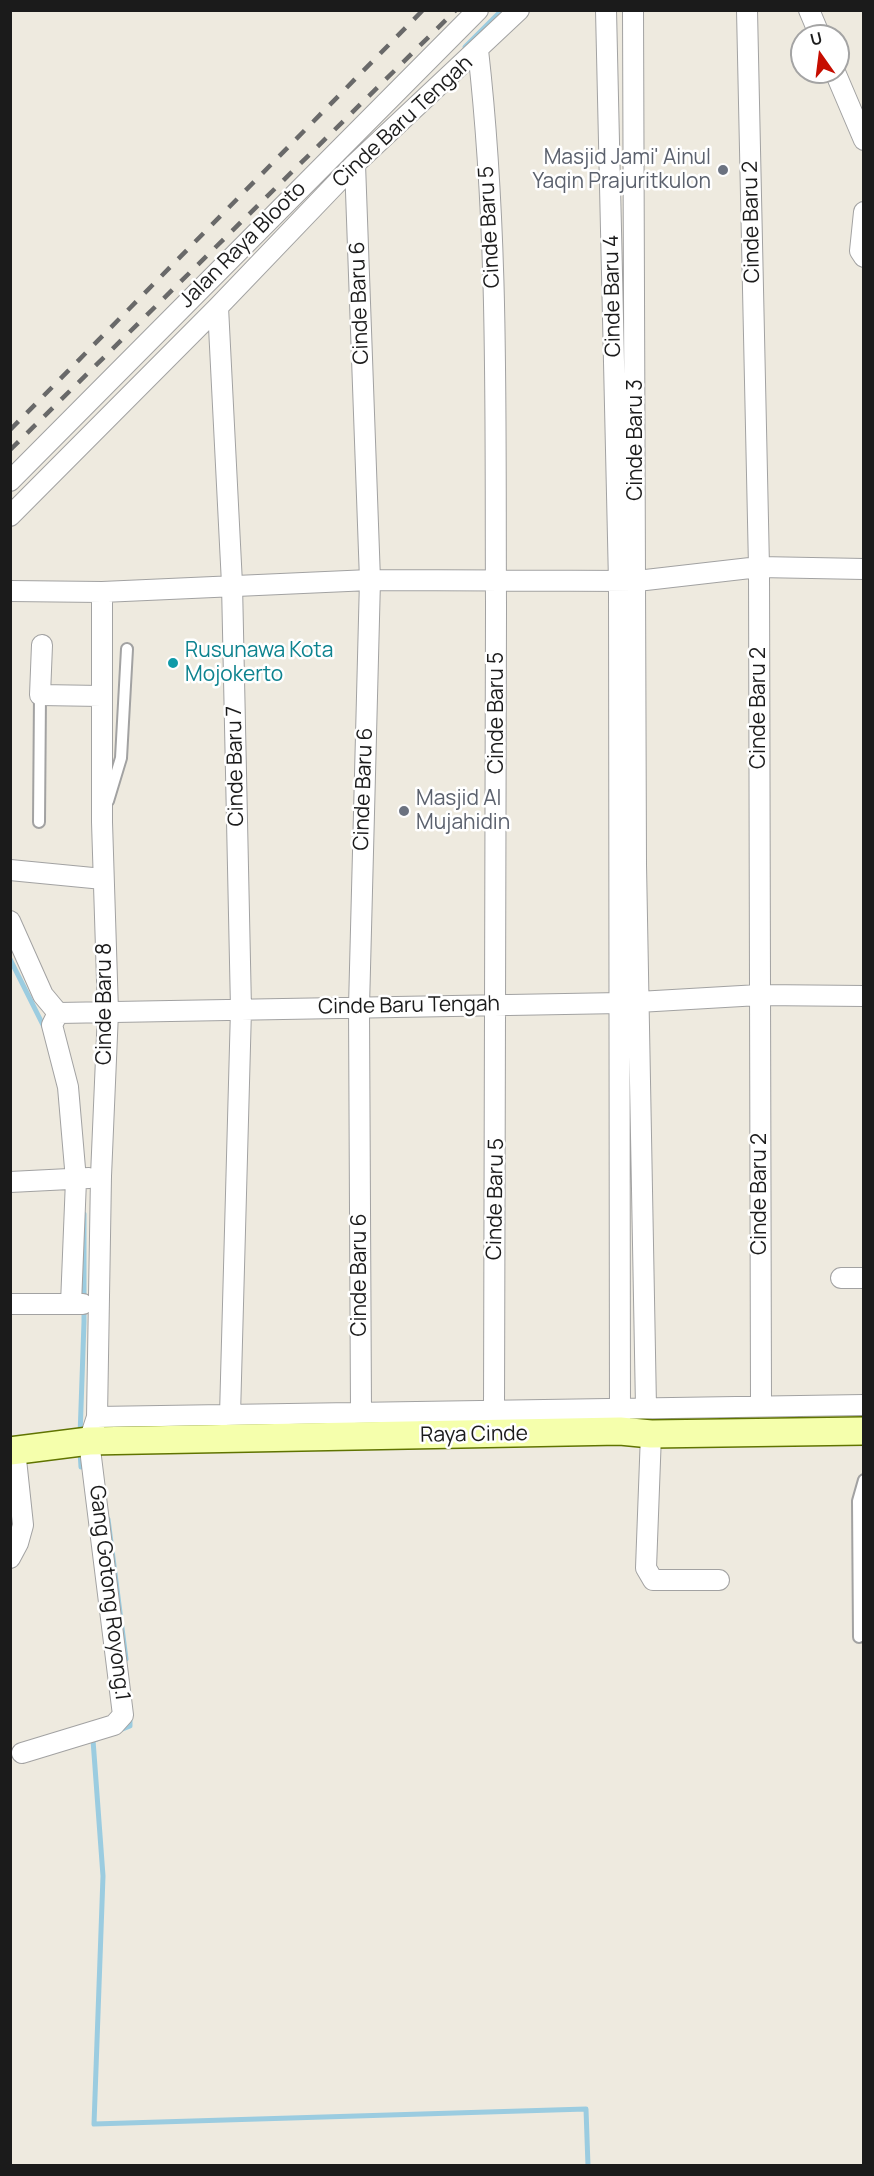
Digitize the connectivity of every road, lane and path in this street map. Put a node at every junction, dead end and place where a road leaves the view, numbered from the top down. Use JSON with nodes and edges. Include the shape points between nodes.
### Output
{"nodes":[{"id":1,"x":478,"y":10,"type":"edge"},
{"id":2,"x":519,"y":10,"type":"edge"},
{"id":3,"x":606,"y":10,"type":"edge"},
{"id":4,"x":633,"y":10,"type":"edge"},
{"id":5,"x":747,"y":10,"type":"edge"},
{"id":6,"x":809,"y":10,"type":"edge"},
{"id":7,"x":815,"y":24,"type":"edge"},
{"id":8,"x":478,"y":50,"type":"junction"},
{"id":9,"x":840,"y":84,"type":"edge"},
{"id":10,"x":864,"y":140,"type":"edge"},
{"id":11,"x":355,"y":165,"type":"junction"},
{"id":12,"x":864,"y":212,"type":"edge"},
{"id":13,"x":864,"y":257,"type":"edge"},
{"id":14,"x":218,"y":307,"type":"junction"},
{"id":15,"x":10,"y":481,"type":"edge"},
{"id":16,"x":10,"y":516,"type":"edge"},
{"id":17,"x":759,"y":567,"type":"junction"},
{"id":18,"x":864,"y":569,"type":"edge"},
{"id":19,"x":370,"y":580,"type":"junction"},
{"id":20,"x":496,"y":581,"type":"junction"},
{"id":21,"x":628,"y":582,"type":"junction"},
{"id":22,"x":232,"y":584,"type":"junction"},
{"id":23,"x":10,"y":591,"type":"edge"},
{"id":24,"x":102,"y":592,"type":"junction"},
{"id":25,"x":42,"y":645,"type":"dead end"},
{"id":26,"x":127,"y":649,"type":"dead end"},
{"id":27,"x":40,"y":695,"type":"junction"},
{"id":28,"x":101,"y":696,"type":"junction"},
{"id":29,"x":39,"y":822,"type":"dead end"},
{"id":30,"x":102,"y":822,"type":"junction"},
{"id":31,"x":10,"y":870,"type":"edge"},
{"id":32,"x":103,"y":879,"type":"junction"},
{"id":33,"x":10,"y":921,"type":"edge"},
{"id":34,"x":759,"y":995,"type":"junction"},
{"id":35,"x":864,"y":996,"type":"edge"},
{"id":36,"x":630,"y":1003,"type":"junction"},
{"id":37,"x":498,"y":1005,"type":"junction"},
{"id":38,"x":359,"y":1007,"type":"junction"},
{"id":39,"x":241,"y":1009,"type":"junction"},
{"id":40,"x":108,"y":1012,"type":"junction"},
{"id":41,"x":58,"y":1013,"type":"junction"},
{"id":42,"x":87,"y":1178,"type":"junction"},
{"id":43,"x":10,"y":1182,"type":"edge"},
{"id":44,"x":841,"y":1278,"type":"dead end"},
{"id":45,"x":864,"y":1278,"type":"edge"},
{"id":46,"x":10,"y":1304,"type":"edge"},
{"id":47,"x":84,"y":1304,"type":"junction"},
{"id":48,"x":864,"y":1405,"type":"edge"},
{"id":49,"x":761,"y":1406,"type":"junction"},
{"id":50,"x":646,"y":1407,"type":"junction"},
{"id":51,"x":494,"y":1412,"type":"junction"},
{"id":52,"x":361,"y":1414,"type":"junction"},
{"id":53,"x":230,"y":1415,"type":"junction"},
{"id":54,"x":620,"y":1419,"type":"junction"},
{"id":55,"x":864,"y":1431,"type":"edge"},
{"id":56,"x":88,"y":1434,"type":"junction"},
{"id":57,"x":651,"y":1434,"type":"junction"},
{"id":58,"x":13,"y":1451,"type":"edge"},
{"id":59,"x":864,"y":1480,"type":"edge"},
{"id":60,"x":861,"y":1501,"type":"edge"},
{"id":61,"x":10,"y":1558,"type":"edge"},
{"id":62,"x":719,"y":1580,"type":"dead end"},
{"id":63,"x":859,"y":1637,"type":"dead end"},
{"id":64,"x":22,"y":1753,"type":"dead end"}],
"edges":[{"from":1,"to":15,"type":"street","name":"Jalan Raya Blooto"},
{"from":2,"to":8,"type":"street","name":"Cinde Baru Tengah"},
{"from":3,"to":21,"type":"street","name":"Cinde Baru 4"},
{"from":4,"to":21,"type":"street","name":"Cinde Baru 3"},
{"from":5,"to":17,"type":"street","name":"Cinde Baru 2"},
{"from":6,"to":7,"type":"street"},
{"from":8,"to":11,"type":"street","name":"Cinde Baru Tengah"},
{"from":8,"to":20,"type":"street","name":"Cinde Baru 5","via":[[485,113],[497,361]]},
{"from":9,"to":10,"type":"street"},
{"from":11,"to":14,"type":"street","name":"Cinde Baru Tengah"},
{"from":11,"to":19,"type":"street","name":"Cinde Baru 6"},
{"from":12,"to":13,"type":"street","via":[[860,251]]},
{"from":14,"to":16,"type":"street","name":"Cinde Baru Tengah"},
{"from":14,"to":22,"type":"street","name":"Cinde Baru 7"},
{"from":17,"to":18,"type":"street"},
{"from":17,"to":21,"type":"street"},
{"from":17,"to":34,"type":"street","name":"Cinde Baru 2"},
{"from":19,"to":20,"type":"street"},
{"from":19,"to":22,"type":"street"},
{"from":19,"to":38,"type":"street","name":"Cinde Baru 6"},
{"from":20,"to":21,"type":"street"},
{"from":20,"to":37,"type":"street","name":"Cinde Baru 5"},
{"from":21,"to":36,"type":"street"},
{"from":22,"to":24,"type":"street"},
{"from":22,"to":39,"type":"street","name":"Cinde Baru 7"},
{"from":23,"to":24,"type":"street"},
{"from":24,"to":28,"type":"street","name":"Cinde Baru 8"},
{"from":25,"to":27,"type":"street"},
{"from":26,"to":30,"type":"lane","via":[[121,758]]},
{"from":27,"to":28,"type":"street"},
{"from":27,"to":29,"type":"lane"},
{"from":28,"to":30,"type":"street","name":"Cinde Baru 8"},
{"from":30,"to":32,"type":"street","name":"Cinde Baru 8"},
{"from":31,"to":32,"type":"street"},
{"from":32,"to":40,"type":"street","name":"Cinde Baru 8"},
{"from":33,"to":41,"type":"street","via":[[43,995]]},
{"from":34,"to":35,"type":"street","name":"Cinde Baru Tengah"},
{"from":34,"to":36,"type":"street","name":"Cinde Baru Tengah"},
{"from":34,"to":49,"type":"street","name":"Cinde Baru 2"},
{"from":36,"to":37,"type":"street","name":"Cinde Baru Tengah"},
{"from":36,"to":50,"type":"street"},
{"from":36,"to":54,"type":"street"},
{"from":37,"to":38,"type":"street","name":"Cinde Baru Tengah"},
{"from":37,"to":51,"type":"street","name":"Cinde Baru 5"},
{"from":38,"to":39,"type":"street","name":"Cinde Baru Tengah"},
{"from":38,"to":52,"type":"street","name":"Cinde Baru 6"},
{"from":39,"to":40,"type":"street","name":"Cinde Baru Tengah"},
{"from":39,"to":53,"type":"street","name":"Cinde Baru 7"},
{"from":40,"to":41,"type":"street","name":"Cinde Baru Tengah"},
{"from":40,"to":42,"type":"street","name":"Cinde Baru 8"},
{"from":41,"to":42,"type":"street","via":[[52,1025]]},
{"from":42,"to":43,"type":"street"},
{"from":42,"to":47,"type":"street","name":"Cinde Baru 8"},
{"from":42,"to":47,"type":"street"},
{"from":44,"to":45,"type":"street"},
{"from":46,"to":47,"type":"street"},
{"from":47,"to":56,"type":"street","name":"Cinde Baru 8"},
{"from":48,"to":49,"type":"street","name":"Raya Cinde"},
{"from":49,"to":50,"type":"street","name":"Raya Cinde"},
{"from":50,"to":54,"type":"street","name":"Raya Cinde"},
{"from":51,"to":52,"type":"street","name":"Raya Cinde"},
{"from":51,"to":54,"type":"street","name":"Raya Cinde"},
{"from":52,"to":53,"type":"street","name":"Raya Cinde"},
{"from":53,"to":56,"type":"street","name":"Raya Cinde"},
{"from":54,"to":56,"type":"street","name":"Raya Cinde"},
{"from":54,"to":57,"type":"street","name":"Raya Cinde"},
{"from":55,"to":57,"type":"street","name":"Raya Cinde"},
{"from":56,"to":58,"type":"street"},
{"from":56,"to":64,"type":"street","name":"Gang Gotong Royong.1","via":[[123,1714],[114,1725]]},
{"from":57,"to":62,"type":"street","via":[[648,1575],[653,1580]]},
{"from":58,"to":61,"type":"street","via":[[22,1525]]},
{"from":59,"to":60,"type":"lane"},
{"from":60,"to":63,"type":"lane"}]}
